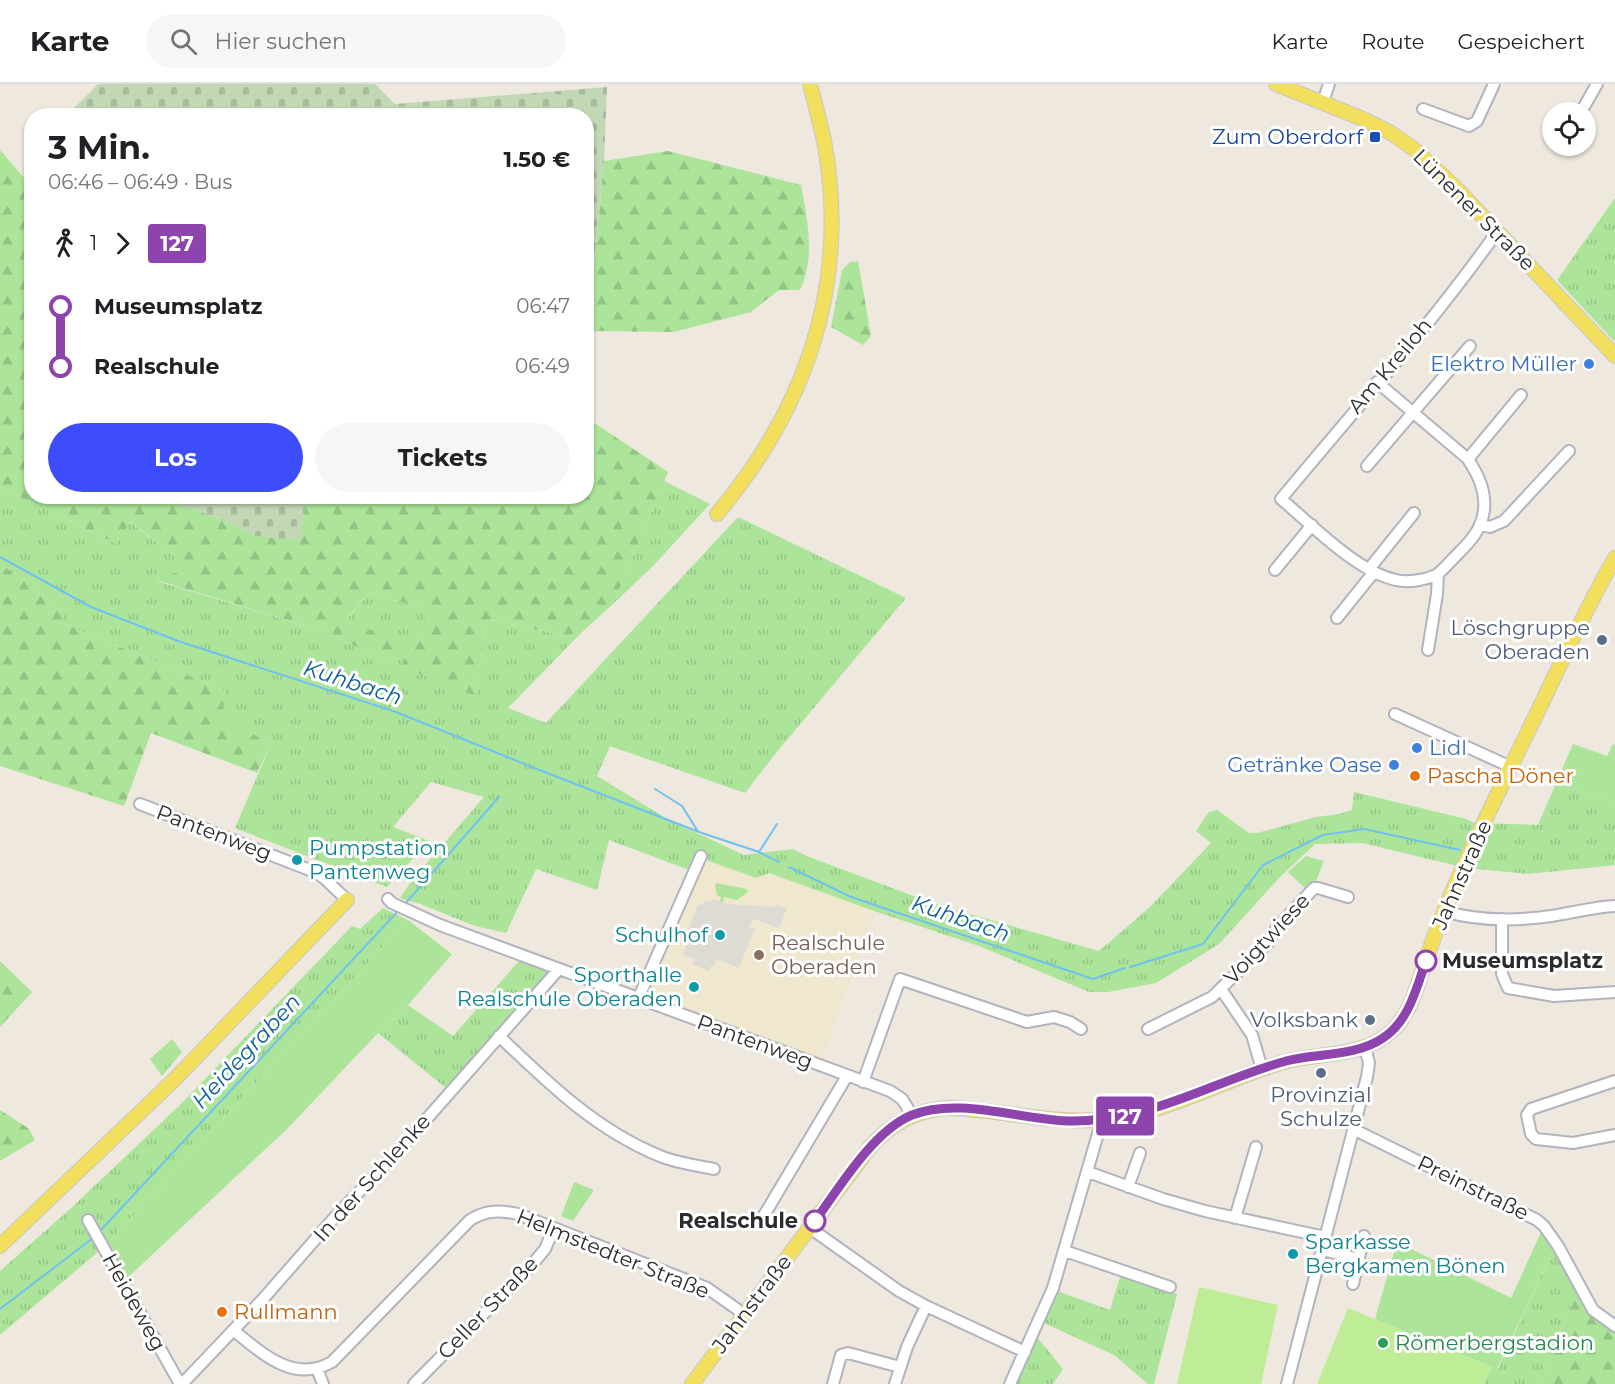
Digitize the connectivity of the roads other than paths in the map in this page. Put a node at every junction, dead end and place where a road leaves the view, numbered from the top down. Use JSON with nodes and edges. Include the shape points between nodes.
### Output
{"nodes":[{"id":1,"x":810,"y":84,"type":"edge"},
{"id":2,"x":1276,"y":84,"type":"edge"},
{"id":3,"x":1329,"y":84,"type":"edge"},
{"id":4,"x":1494,"y":84,"type":"edge"},
{"id":5,"x":1597,"y":84,"type":"edge"},
{"id":6,"x":1323,"y":102,"type":"junction"},
{"id":7,"x":1587,"y":102,"type":"edge"},
{"id":8,"x":1424,"y":110,"type":"dead end"},
{"id":9,"x":1497,"y":232,"type":"junction"},
{"id":10,"x":1470,"y":346,"type":"dead end"},
{"id":11,"x":1615,"y":356,"type":"edge"},
{"id":12,"x":1377,"y":382,"type":"junction"},
{"id":13,"x":1521,"y":395,"type":"dead end"},
{"id":14,"x":1413,"y":412,"type":"junction"},
{"id":15,"x":1569,"y":451,"type":"dead end"},
{"id":16,"x":1468,"y":459,"type":"junction"},
{"id":17,"x":1367,"y":466,"type":"dead end"},
{"id":18,"x":1414,"y":513,"type":"dead end"},
{"id":19,"x":717,"y":514,"type":"dead end"},
{"id":20,"x":1312,"y":525,"type":"junction"},
{"id":21,"x":1481,"y":525,"type":"junction"},
{"id":22,"x":1615,"y":558,"type":"edge"},
{"id":23,"x":1275,"y":570,"type":"dead end"},
{"id":24,"x":1371,"y":570,"type":"junction"},
{"id":25,"x":1438,"y":574,"type":"junction"},
{"id":26,"x":1337,"y":618,"type":"dead end"},
{"id":27,"x":1428,"y":650,"type":"dead end"},
{"id":28,"x":1395,"y":714,"type":"dead end"},
{"id":29,"x":1511,"y":767,"type":"junction"},
{"id":30,"x":140,"y":804,"type":"dead end"},
{"id":31,"x":701,"y":856,"type":"dead end"},
{"id":32,"x":1347,"y":897,"type":"dead end"},
{"id":33,"x":347,"y":900,"type":"joint"},
{"id":34,"x":392,"y":902,"type":"dead end"},
{"id":35,"x":1615,"y":906,"type":"edge"},
{"id":36,"x":1444,"y":911,"type":"junction"},
{"id":37,"x":1502,"y":919,"type":"junction"},
{"id":38,"x":559,"y":969,"type":"junction"},
{"id":39,"x":1221,"y":989,"type":"junction"},
{"id":40,"x":1615,"y":992,"type":"edge"},
{"id":41,"x":638,"y":999,"type":"junction"},
{"id":42,"x":1080,"y":1029,"type":"dead end"},
{"id":43,"x":1148,"y":1029,"type":"dead end"},
{"id":44,"x":499,"y":1036,"type":"junction"},
{"id":45,"x":1365,"y":1047,"type":"junction"},
{"id":46,"x":1262,"y":1069,"type":"junction"},
{"id":47,"x":847,"y":1076,"type":"junction"},
{"id":48,"x":1615,"y":1081,"type":"edge"},
{"id":49,"x":862,"y":1082,"type":"junction"},
{"id":50,"x":912,"y":1115,"type":"junction"},
{"id":51,"x":1102,"y":1119,"type":"junction"},
{"id":52,"x":1353,"y":1129,"type":"junction"},
{"id":53,"x":1615,"y":1135,"type":"edge"},
{"id":54,"x":1256,"y":1148,"type":"dead end"},
{"id":55,"x":1140,"y":1153,"type":"dead end"},
{"id":56,"x":714,"y":1169,"type":"dead end"},
{"id":57,"x":1088,"y":1172,"type":"junction"},
{"id":58,"x":1128,"y":1187,"type":"junction"},
{"id":59,"x":763,"y":1218,"type":"dead end"},
{"id":60,"x":1235,"y":1218,"type":"junction"},
{"id":61,"x":88,"y":1220,"type":"dead end"},
{"id":62,"x":554,"y":1228,"type":"junction"},
{"id":63,"x":810,"y":1228,"type":"junction"},
{"id":64,"x":1364,"y":1236,"type":"dead end"},
{"id":65,"x":1325,"y":1237,"type":"junction"},
{"id":66,"x":0,"y":1246,"type":"edge"},
{"id":67,"x":1322,"y":1250,"type":"junction"},
{"id":68,"x":1065,"y":1251,"type":"junction"},
{"id":69,"x":1359,"y":1259,"type":"junction"},
{"id":70,"x":1353,"y":1284,"type":"dead end"},
{"id":71,"x":1170,"y":1287,"type":"dead end"},
{"id":72,"x":926,"y":1306,"type":"junction"},
{"id":73,"x":744,"y":1314,"type":"junction"},
{"id":74,"x":1615,"y":1326,"type":"edge"},
{"id":75,"x":233,"y":1330,"type":"junction"},
{"id":76,"x":1025,"y":1352,"type":"junction"},
{"id":77,"x":900,"y":1367,"type":"junction"},
{"id":78,"x":318,"y":1371,"type":"junction"},
{"id":79,"x":181,"y":1384,"type":"edge"},
{"id":80,"x":322,"y":1384,"type":"edge"},
{"id":81,"x":414,"y":1384,"type":"edge"},
{"id":82,"x":692,"y":1384,"type":"edge"},
{"id":83,"x":833,"y":1384,"type":"edge"},
{"id":84,"x":895,"y":1384,"type":"edge"},
{"id":85,"x":1010,"y":1384,"type":"edge"},
{"id":86,"x":1287,"y":1384,"type":"edge"}],
"edges":[{"from":1,"to":19,"type":"main road","via":[[825,147],[831,207],[831,257],[824,299],[808,359],[781,424]]},
{"from":2,"to":6,"type":"main road","name":"Lünener Straße"},
{"from":3,"to":6,"type":"street"},
{"from":4,"to":8,"type":"street","via":[[1477,121],[1469,126]]},
{"from":5,"to":7,"type":"street"},
{"from":6,"to":9,"type":"main road","name":"Lünener Straße","via":[[1378,126],[1414,149]]},
{"from":9,"to":11,"type":"main road","name":"Lünener Straße"},
{"from":9,"to":12,"type":"street","name":"Am Kreiloh"},
{"from":10,"to":14,"type":"street"},
{"from":12,"to":14,"type":"street"},
{"from":12,"to":20,"type":"street","name":"Am Kreiloh","via":[[1281,499]]},
{"from":13,"to":16,"type":"street"},
{"from":14,"to":16,"type":"street"},
{"from":14,"to":17,"type":"street"},
{"from":15,"to":21,"type":"street","via":[[1504,521],[1490,527]]},
{"from":16,"to":21,"type":"street","via":[[1484,490]]},
{"from":18,"to":24,"type":"street"},
{"from":20,"to":23,"type":"street"},
{"from":20,"to":24,"type":"street"},
{"from":21,"to":25,"type":"street"},
{"from":22,"to":29,"type":"main road","name":"Jahnstraße"},
{"from":24,"to":25,"type":"street","via":[[1410,581]]},
{"from":24,"to":26,"type":"street"},
{"from":25,"to":27,"type":"street"},
{"from":28,"to":29,"type":"street"},
{"from":29,"to":36,"type":"main road","name":"Jahnstraße"},
{"from":30,"to":33,"type":"street","name":"Pantenweg","via":[[315,872]]},
{"from":31,"to":41,"type":"street"},
{"from":32,"to":39,"type":"street","name":"Voigtwiese","via":[[1314,888],[1268,943]]},
{"from":33,"to":66,"type":"main road","via":[[175,1079]]},
{"from":34,"to":38,"type":"street","name":"Pantenweg","via":[[440,925]]},
{"from":35,"to":37,"type":"street"},
{"from":36,"to":37,"type":"street"},
{"from":36,"to":45,"type":"main road","name":"Jahnstraße","via":[[1407,1011],[1384,1038]]},
{"from":37,"to":40,"type":"street","via":[[1502,974],[1508,988],[1554,996]]},
{"from":38,"to":41,"type":"street","name":"Pantenweg"},
{"from":38,"to":44,"type":"street","name":"In der Schlenke"},
{"from":39,"to":43,"type":"street","name":"Voigtwiese"},
{"from":39,"to":46,"type":"street","name":"Voigtwiese","via":[[1252,1035]]},
{"from":41,"to":47,"type":"street","name":"Pantenweg"},
{"from":42,"to":49,"type":"street","via":[[1054,1017],[1028,1022],[900,979]]},
{"from":44,"to":56,"type":"street","via":[[545,1080],[608,1130],[662,1157]]},
{"from":44,"to":75,"type":"street","name":"In der Schlenke"},
{"from":45,"to":46,"type":"main road","name":"Jahnstraße"},
{"from":45,"to":52,"type":"street","via":[[1369,1070]]},
{"from":46,"to":51,"type":"main road","name":"Jahnstraße","via":[[1164,1106]]},
{"from":47,"to":49,"type":"street","name":"Pantenweg"},
{"from":47,"to":59,"type":"street"},
{"from":48,"to":53,"type":"street","via":[[1531,1109],[1527,1115],[1536,1139],[1573,1143]]},
{"from":49,"to":50,"type":"street","name":"Pantenweg","via":[[896,1094]]},
{"from":50,"to":51,"type":"main road","name":"Jahnstraße","via":[[961,1108],[1051,1119]]},
{"from":50,"to":63,"type":"main road","name":"Jahnstraße","via":[[871,1146]]},
{"from":51,"to":57,"type":"street"},
{"from":52,"to":65,"type":"street"},
{"from":52,"to":74,"type":"street","name":"Preinstraße","via":[[1537,1220],[1550,1233],[1593,1310]]},
{"from":54,"to":60,"type":"street"},
{"from":55,"to":58,"type":"street"},
{"from":57,"to":58,"type":"street"},
{"from":57,"to":68,"type":"street"},
{"from":58,"to":60,"type":"street"},
{"from":60,"to":65,"type":"street"},
{"from":61,"to":79,"type":"street","name":"Heideweg"},
{"from":62,"to":73,"type":"street","name":"Helmstedter Straße","via":[[707,1288]]},
{"from":62,"to":78,"type":"street","name":"Helmstedter Straße","via":[[518,1214],[497,1211],[470,1220],[332,1362]]},
{"from":62,"to":81,"type":"street","name":"Celler Straße","via":[[545,1249],[521,1277]]},
{"from":63,"to":72,"type":"street","via":[[873,1275]]},
{"from":63,"to":73,"type":"main road","name":"Jahnstraße"},
{"from":64,"to":69,"type":"street"},
{"from":65,"to":67,"type":"street"},
{"from":67,"to":69,"type":"street"},
{"from":67,"to":86,"type":"street"},
{"from":68,"to":71,"type":"street"},
{"from":68,"to":76,"type":"street"},
{"from":69,"to":70,"type":"street"},
{"from":72,"to":76,"type":"street"},
{"from":72,"to":77,"type":"street"},
{"from":73,"to":82,"type":"main road","name":"Jahnstraße"},
{"from":75,"to":78,"type":"street","via":[[283,1369],[297,1373]]},
{"from":75,"to":79,"type":"street","name":"In der Schlenke"},
{"from":76,"to":85,"type":"street"},
{"from":77,"to":83,"type":"street","via":[[848,1353],[841,1355]]},
{"from":77,"to":84,"type":"street"},
{"from":78,"to":80,"type":"street"}]}
